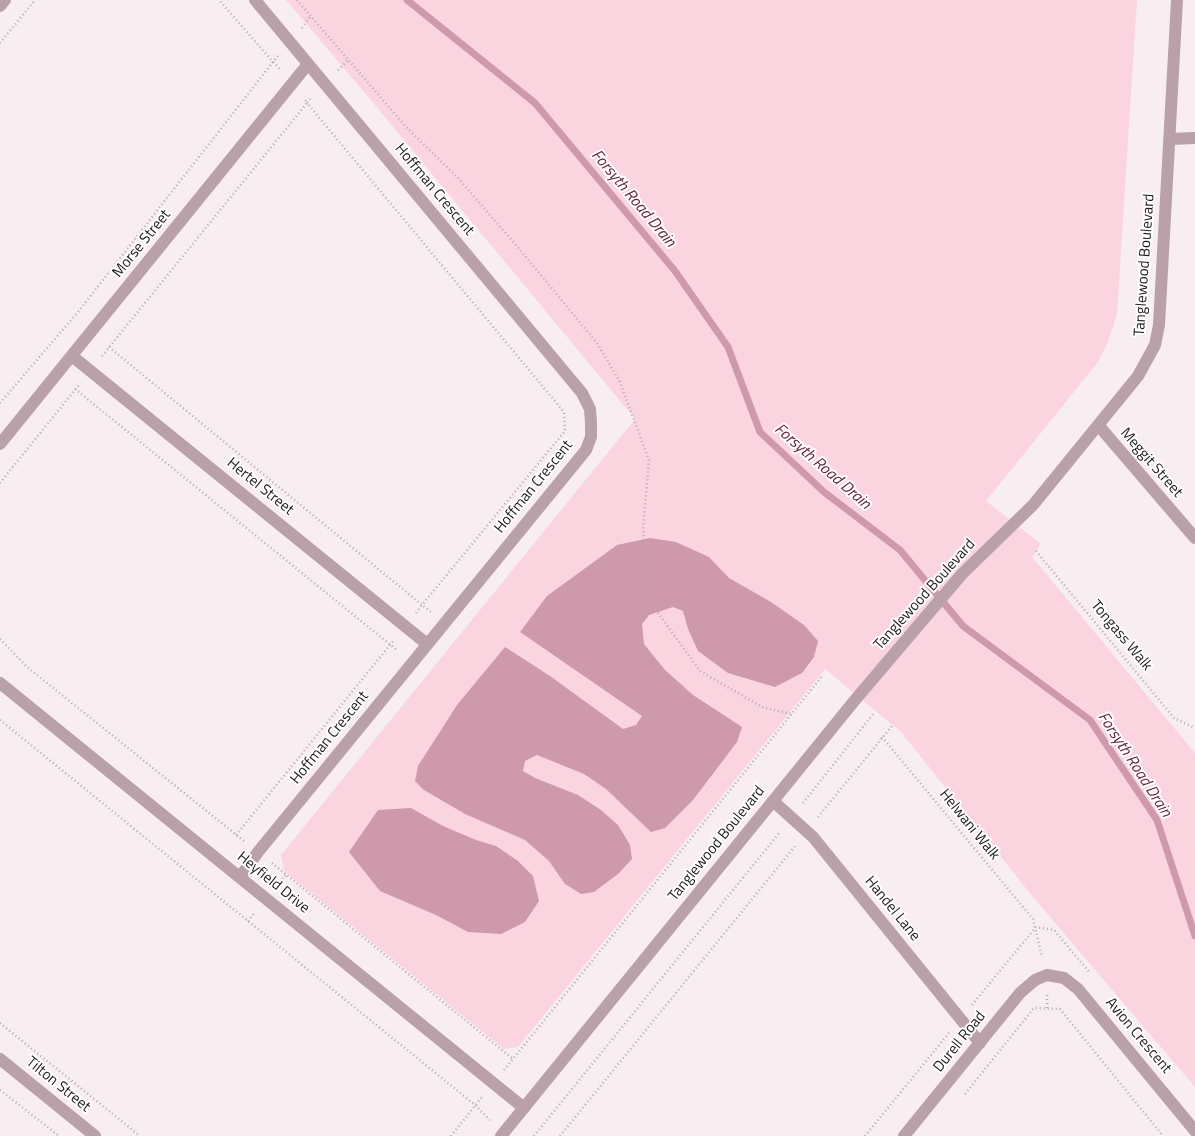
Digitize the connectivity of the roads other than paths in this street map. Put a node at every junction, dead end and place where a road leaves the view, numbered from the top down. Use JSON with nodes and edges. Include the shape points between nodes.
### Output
{"nodes":[{"id":1,"x":5,"y":0,"type":"edge"},
{"id":2,"x":255,"y":0,"type":"edge"},
{"id":3,"x":1177,"y":0,"type":"edge"},
{"id":4,"x":0,"y":6,"type":"edge"},
{"id":5,"x":308,"y":64,"type":"junction"},
{"id":6,"x":1195,"y":138,"type":"edge"},
{"id":7,"x":1170,"y":139,"type":"junction"},
{"id":8,"x":72,"y":356,"type":"junction"},
{"id":9,"x":1099,"y":426,"type":"junction"},
{"id":10,"x":0,"y":444,"type":"edge"},
{"id":11,"x":1195,"y":538,"type":"edge"},
{"id":12,"x":427,"y":644,"type":"junction"},
{"id":13,"x":0,"y":683,"type":"edge"},
{"id":14,"x":773,"y":801,"type":"junction"},
{"id":15,"x":240,"y":877,"type":"junction"},
{"id":16,"x":1047,"y":975,"type":"joint"},
{"id":17,"x":980,"y":1043,"type":"junction"},
{"id":18,"x":0,"y":1059,"type":"edge"},
{"id":19,"x":524,"y":1108,"type":"junction"},
{"id":20,"x":1195,"y":1131,"type":"edge"},
{"id":21,"x":503,"y":1134,"type":"edge"},
{"id":22,"x":95,"y":1136,"type":"edge"},
{"id":23,"x":904,"y":1136,"type":"edge"}],
"edges":[{"from":1,"to":4,"type":"street"},
{"from":2,"to":5,"type":"street","name":"Hoffman Crescent"},
{"from":3,"to":7,"type":"street","name":"Tanglewood Boulevard"},
{"from":5,"to":8,"type":"street","name":"Morse Street"},
{"from":5,"to":12,"type":"street","name":"Hoffman Crescent","via":[[582,393],[590,409],[591,437],[586,450]]},
{"from":6,"to":7,"type":"street"},
{"from":7,"to":9,"type":"street","name":"Tanglewood Boulevard","via":[[1159,325],[1155,345],[1138,376]]},
{"from":8,"to":10,"type":"street","name":"Morse Street"},
{"from":8,"to":12,"type":"street","name":"Hertel Street"},
{"from":9,"to":11,"type":"street","name":"Meggit Street"},
{"from":9,"to":14,"type":"street","name":"Tanglewood Boulevard","via":[[1033,505],[962,574]]},
{"from":12,"to":15,"type":"street","name":"Hoffman Crescent"},
{"from":13,"to":15,"type":"street","name":"Heyfield Drive"},
{"from":14,"to":17,"type":"street","name":"Handel Lane","via":[[813,837]]},
{"from":14,"to":19,"type":"street","name":"Tanglewood Boulevard"},
{"from":15,"to":19,"type":"street","name":"Heyfield Drive"},
{"from":16,"to":17,"type":"street","name":"Durell Road","via":[[1035,980],[1020,993]]},
{"from":16,"to":20,"type":"street","name":"Avion Crescent","via":[[1064,978],[1078,989]]},
{"from":17,"to":23,"type":"street","name":"Durell Road"},
{"from":18,"to":22,"type":"street","name":"Tilton Street"},
{"from":19,"to":21,"type":"street","name":"Tanglewood Boulevard"}]}
